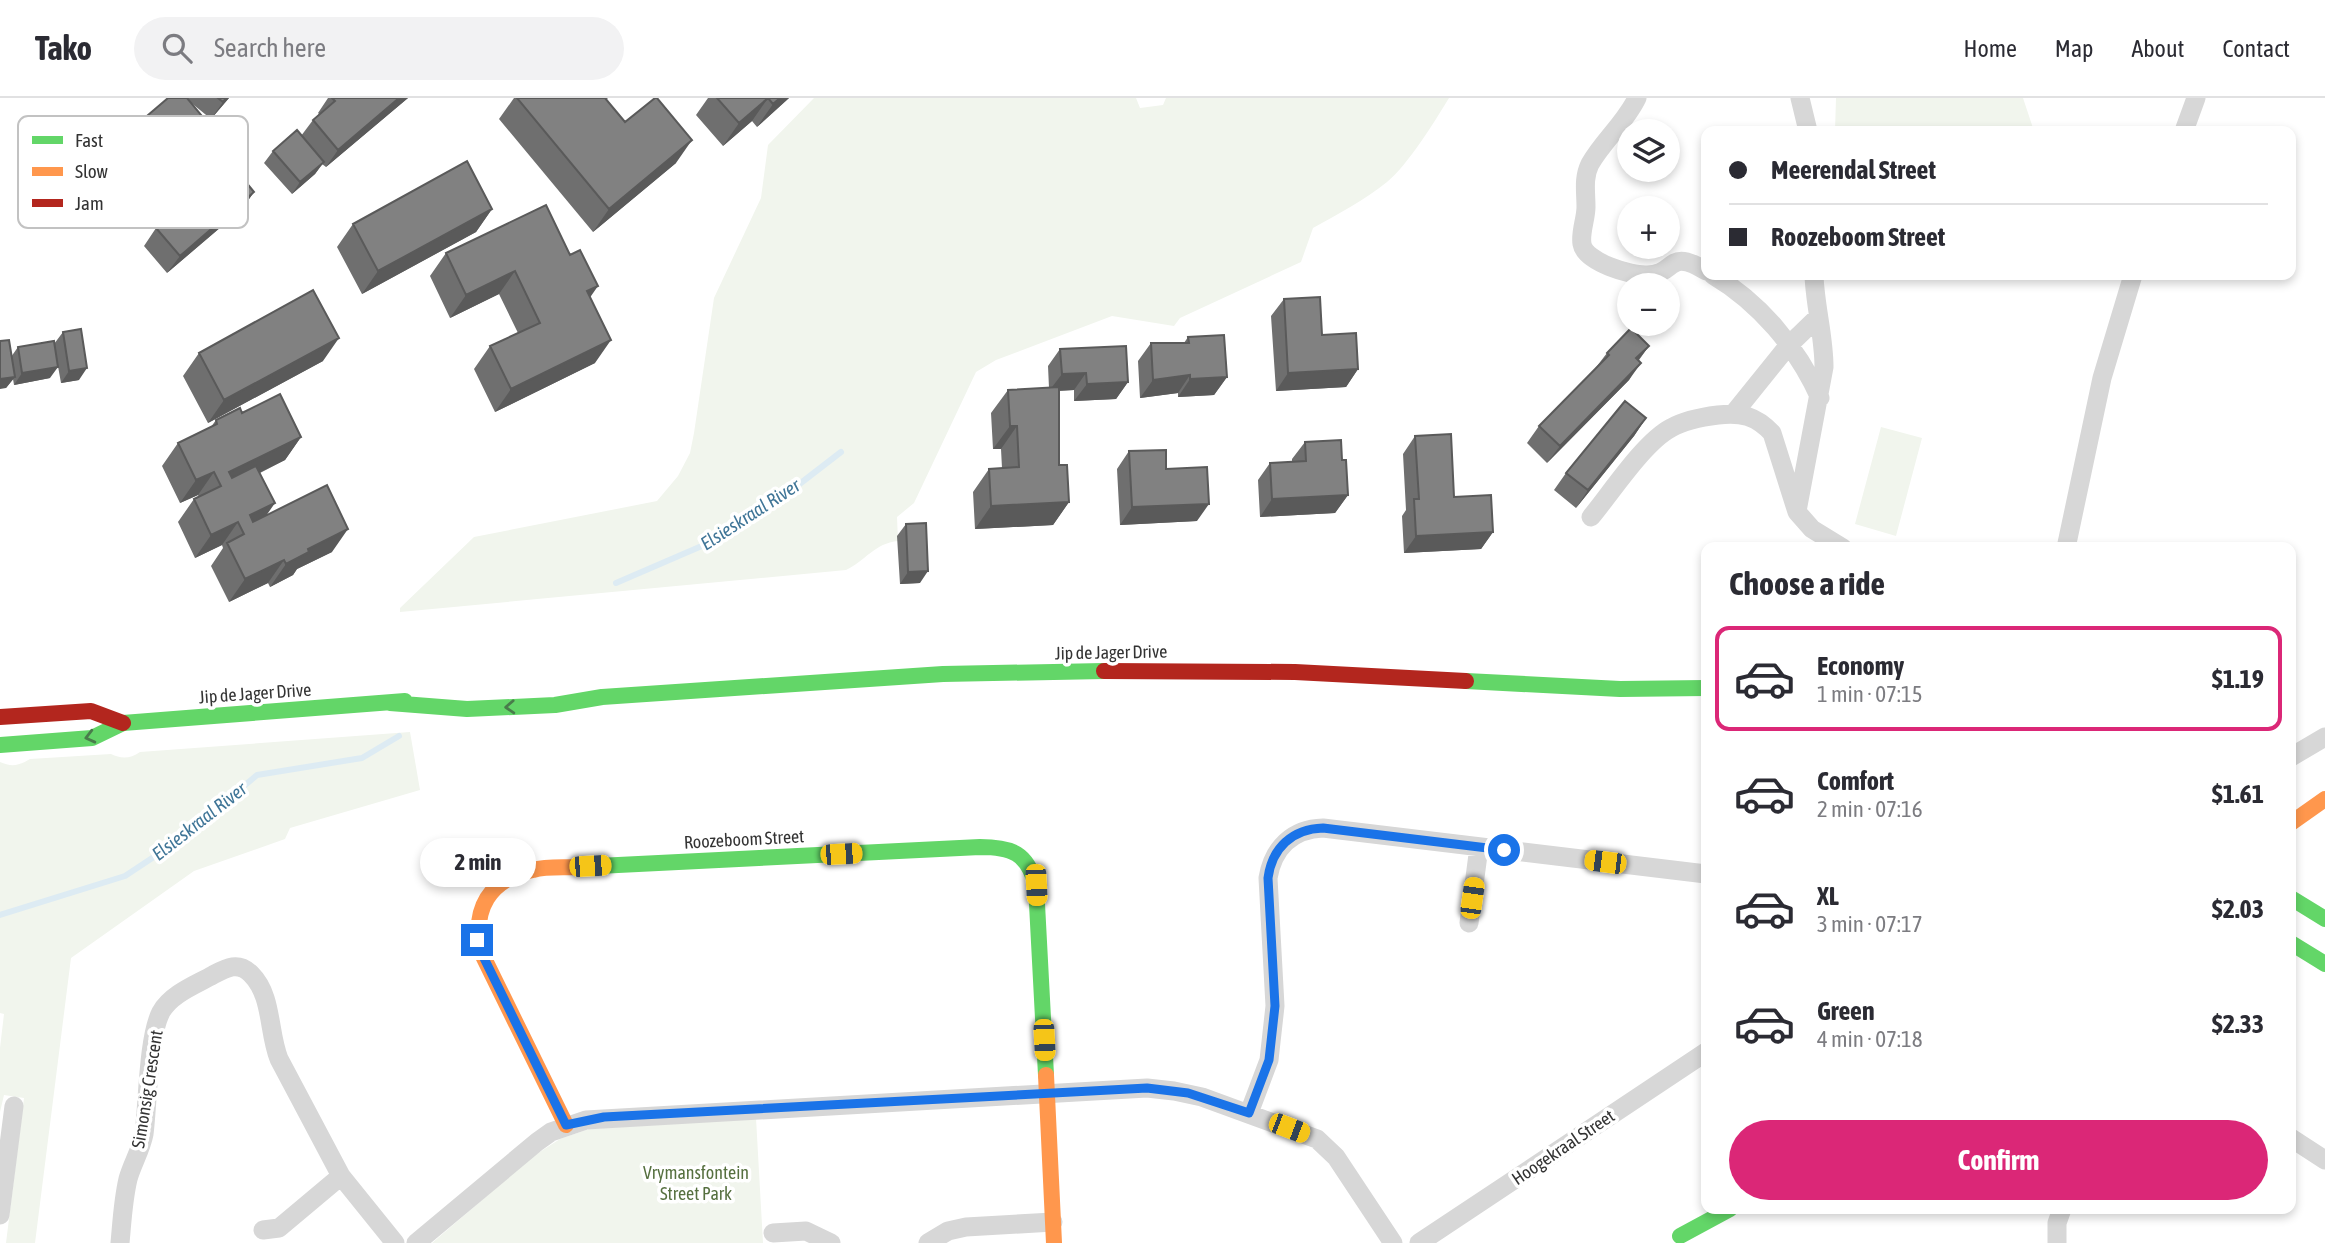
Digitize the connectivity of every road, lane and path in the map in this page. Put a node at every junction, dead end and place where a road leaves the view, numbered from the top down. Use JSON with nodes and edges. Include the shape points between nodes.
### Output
{"nodes":[{"id":1,"x":1637,"y":98,"type":"edge"},
{"id":2,"x":1800,"y":98,"type":"edge"},
{"id":3,"x":2196,"y":98,"type":"edge"},
{"id":4,"x":1807,"y":126,"type":"edge"},
{"id":5,"x":2186,"y":126,"type":"edge"},
{"id":6,"x":1701,"y":268,"type":"edge"},
{"id":7,"x":1721,"y":280,"type":"edge"},
{"id":8,"x":1814,"y":280,"type":"edge"},
{"id":9,"x":2131,"y":280,"type":"edge"},
{"id":10,"x":1818,"y":317,"type":"junction"},
{"id":11,"x":1788,"y":346,"type":"junction"},
{"id":12,"x":1820,"y":398,"type":"junction"},
{"id":13,"x":1734,"y":413,"type":"junction"},
{"id":14,"x":1797,"y":512,"type":"junction"},
{"id":15,"x":1591,"y":517,"type":"dead end"},
{"id":16,"x":1833,"y":542,"type":"edge"},
{"id":17,"x":2067,"y":542,"type":"edge"},
{"id":18,"x":1701,"y":688,"type":"edge"},
{"id":19,"x":1620,"y":689,"type":"junction"},
{"id":20,"x":1701,"y":701,"type":"edge"},
{"id":21,"x":0,"y":718,"type":"edge"},
{"id":22,"x":123,"y":723,"type":"junction"},
{"id":23,"x":2325,"y":737,"type":"edge"},
{"id":24,"x":0,"y":745,"type":"edge"},
{"id":25,"x":2296,"y":754,"type":"edge"},
{"id":26,"x":2325,"y":799,"type":"edge"},
{"id":27,"x":2296,"y":819,"type":"edge"},
{"id":28,"x":1479,"y":848,"type":"junction"},
{"id":29,"x":1701,"y":873,"type":"edge"},
{"id":30,"x":2296,"y":901,"type":"edge"},
{"id":31,"x":2325,"y":919,"type":"edge"},
{"id":32,"x":1469,"y":923,"type":"dead end"},
{"id":33,"x":2296,"y":946,"type":"edge"},
{"id":34,"x":2325,"y":964,"type":"edge"},
{"id":35,"x":1701,"y":1055,"type":"edge"},
{"id":36,"x":1046,"y":1092,"type":"junction"},
{"id":37,"x":14,"y":1106,"type":"dead end"},
{"id":38,"x":1249,"y":1113,"type":"junction"},
{"id":39,"x":566,"y":1125,"type":"junction"},
{"id":40,"x":5,"y":1139,"type":"edge"},
{"id":41,"x":2296,"y":1141,"type":"edge"},
{"id":42,"x":2325,"y":1160,"type":"edge"},
{"id":43,"x":341,"y":1176,"type":"junction"},
{"id":44,"x":1703,"y":1214,"type":"edge"},
{"id":45,"x":1722,"y":1214,"type":"edge"},
{"id":46,"x":2060,"y":1214,"type":"edge"},
{"id":47,"x":0,"y":1215,"type":"edge"},
{"id":48,"x":1053,"y":1222,"type":"junction"},
{"id":49,"x":263,"y":1230,"type":"dead end"},
{"id":50,"x":773,"y":1233,"type":"dead end"},
{"id":51,"x":1674,"y":1239,"type":"edge"},
{"id":52,"x":937,"y":1241,"type":"edge"},
{"id":53,"x":120,"y":1243,"type":"edge"},
{"id":54,"x":395,"y":1243,"type":"edge"},
{"id":55,"x":416,"y":1243,"type":"edge"},
{"id":56,"x":831,"y":1243,"type":"edge"},
{"id":57,"x":1054,"y":1243,"type":"edge"},
{"id":58,"x":1393,"y":1243,"type":"edge"},
{"id":59,"x":1419,"y":1243,"type":"edge"},
{"id":60,"x":2057,"y":1243,"type":"edge"}],
"edges":[{"from":1,"to":6,"type":"street","via":[[1585,177],[1583,249],[1595,261],[1639,275],[1656,274],[1680,261]]},
{"from":2,"to":4,"type":"street"},
{"from":3,"to":5,"type":"street"},
{"from":7,"to":11,"type":"street","via":[[1757,307]]},
{"from":8,"to":10,"type":"street"},
{"from":9,"to":17,"type":"street","via":[[2102,378]]},
{"from":10,"to":11,"type":"street"},
{"from":10,"to":12,"type":"street","via":[[1824,345]]},
{"from":11,"to":12,"type":"street"},
{"from":11,"to":13,"type":"street"},
{"from":12,"to":14,"type":"street"},
{"from":13,"to":14,"type":"street","via":[[1750,416],[1772,433]]},
{"from":13,"to":15,"type":"street","via":[[1704,416],[1670,428],[1653,441]]},
{"from":14,"to":16,"type":"street","via":[[1812,529]]},
{"from":18,"to":19,"type":"main road","name":"Jip de Jager Drive"},
{"from":19,"to":20,"type":"main road","name":"Jip de Jager Drive"},
{"from":19,"to":22,"type":"main road","name":"Jip de Jager Drive","via":[[1295,672],[943,674],[603,697],[555,705],[467,709],[390,702]]},
{"from":21,"to":22,"type":"main road","name":"Jip de Jager Drive","via":[[90,711]]},
{"from":22,"to":24,"type":"main road","name":"Jip de Jager Drive","one_way":true,"via":[[92,738]]},
{"from":23,"to":25,"type":"street"},
{"from":26,"to":27,"type":"main road"},
{"from":28,"to":29,"type":"street"},
{"from":28,"to":32,"type":"street"},
{"from":28,"to":38,"type":"street","via":[[1323,828],[1295,835],[1279,848],[1268,878],[1273,1027],[1269,1060]]},
{"from":30,"to":31,"type":"main road"},
{"from":33,"to":34,"type":"main road"},
{"from":35,"to":59,"type":"street","name":"Hoogekraal Street"},
{"from":36,"to":38,"type":"street","via":[[1160,1089]]},
{"from":36,"to":39,"type":"street","via":[[604,1117]]},
{"from":36,"to":39,"type":"main road","name":"Roozeboom Street","via":[[1036,885],[1026,860],[1007,848],[535,869],[503,881],[487,895],[477,919],[477,940]]},
{"from":36,"to":48,"type":"main road","name":"Roozeboom Street"},
{"from":37,"to":40,"type":"street"},
{"from":38,"to":58,"type":"street","via":[[1310,1135],[1331,1150]]},
{"from":39,"to":55,"type":"street","via":[[524,1152]]},
{"from":40,"to":47,"type":"street"},
{"from":41,"to":42,"type":"street"},
{"from":43,"to":49,"type":"street","via":[[279,1228]]},
{"from":43,"to":53,"type":"street","name":"Simonsig Crescent","via":[[279,1059],[257,982],[250,972],[229,966],[179,994],[161,1013],[143,1137],[125,1190]]},
{"from":43,"to":54,"type":"street","name":"Simonsig Crescent"},
{"from":44,"to":51,"type":"main road"},
{"from":45,"to":51,"type":"main road"},
{"from":46,"to":60,"type":"street"},
{"from":48,"to":52,"type":"street","via":[[966,1227]]},
{"from":48,"to":57,"type":"main road","name":"Roozeboom Street"},
{"from":50,"to":56,"type":"street","via":[[806,1231]]}]}
